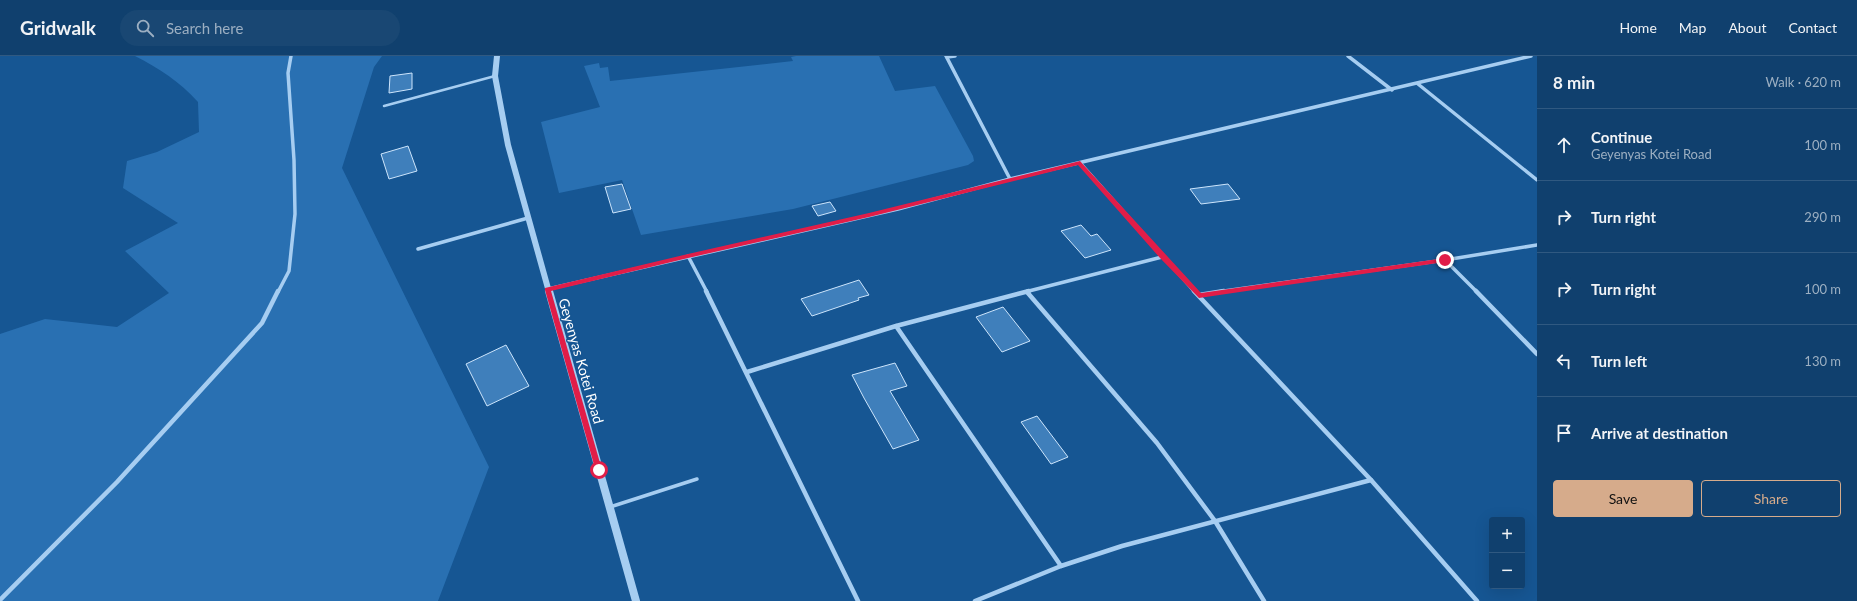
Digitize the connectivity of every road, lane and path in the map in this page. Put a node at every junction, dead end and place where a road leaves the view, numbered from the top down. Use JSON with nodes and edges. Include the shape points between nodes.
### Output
{"nodes":[{"id":1,"x":291,"y":56,"type":"edge"},
{"id":2,"x":497,"y":56,"type":"edge"},
{"id":3,"x":955,"y":56,"type":"edge"},
{"id":4,"x":1348,"y":56,"type":"edge"},
{"id":5,"x":1531,"y":56,"type":"edge"},
{"id":6,"x":946,"y":57,"type":"edge"},
{"id":7,"x":495,"y":76,"type":"junction"},
{"id":8,"x":1418,"y":84,"type":"junction"},
{"id":9,"x":1392,"y":90,"type":"junction"},
{"id":10,"x":384,"y":106,"type":"dead end"},
{"id":11,"x":1080,"y":163,"type":"junction"},
{"id":12,"x":1010,"y":179,"type":"junction"},
{"id":13,"x":1537,"y":180,"type":"edge"},
{"id":14,"x":528,"y":218,"type":"junction"},
{"id":15,"x":1537,"y":245,"type":"edge"},
{"id":16,"x":418,"y":249,"type":"dead end"},
{"id":17,"x":688,"y":256,"type":"junction"},
{"id":18,"x":1162,"y":257,"type":"junction"},
{"id":19,"x":1445,"y":260,"type":"junction"},
{"id":20,"x":548,"y":290,"type":"junction"},
{"id":21,"x":1027,"y":292,"type":"junction"},
{"id":22,"x":1199,"y":295,"type":"junction"},
{"id":23,"x":896,"y":326,"type":"junction"},
{"id":24,"x":1537,"y":354,"type":"edge"},
{"id":25,"x":747,"y":372,"type":"junction"},
{"id":26,"x":697,"y":479,"type":"dead end"},
{"id":27,"x":1371,"y":480,"type":"junction"},
{"id":28,"x":610,"y":507,"type":"junction"},
{"id":29,"x":1215,"y":521,"type":"junction"},
{"id":30,"x":1061,"y":566,"type":"junction"},
{"id":31,"x":0,"y":600,"type":"edge"},
{"id":32,"x":636,"y":601,"type":"edge"},
{"id":33,"x":858,"y":601,"type":"edge"},
{"id":34,"x":975,"y":601,"type":"edge"},
{"id":35,"x":1264,"y":601,"type":"edge"},
{"id":36,"x":1477,"y":601,"type":"edge"}],
"edges":[{"from":1,"to":31,"type":"street","via":[[288,73],[295,214],[289,271],[262,323],[116,482]]},
{"from":2,"to":7,"type":"street","name":"Geyenyas Kotei Road"},
{"from":3,"to":6,"type":"street"},
{"from":4,"to":9,"type":"street"},
{"from":5,"to":8,"type":"street"},
{"from":6,"to":12,"type":"street"},
{"from":7,"to":10,"type":"lane"},
{"from":7,"to":14,"type":"street","name":"Geyenyas Kotei Road","via":[[508,145]]},
{"from":8,"to":9,"type":"street"},
{"from":8,"to":13,"type":"street"},
{"from":9,"to":11,"type":"street"},
{"from":11,"to":12,"type":"street"},
{"from":11,"to":18,"type":"street"},
{"from":12,"to":17,"type":"street","via":[[884,212]]},
{"from":14,"to":16,"type":"street"},
{"from":14,"to":20,"type":"street","name":"Geyenyas Kotei Road"},
{"from":15,"to":19,"type":"street"},
{"from":17,"to":20,"type":"street"},
{"from":17,"to":25,"type":"street"},
{"from":18,"to":21,"type":"street"},
{"from":18,"to":22,"type":"street"},
{"from":19,"to":22,"type":"street"},
{"from":19,"to":24,"type":"street"},
{"from":20,"to":28,"type":"street","name":"Geyenyas Kotei Road"},
{"from":21,"to":23,"type":"street"},
{"from":21,"to":29,"type":"street","via":[[1157,443]]},
{"from":22,"to":27,"type":"street"},
{"from":23,"to":25,"type":"street"},
{"from":23,"to":30,"type":"street"},
{"from":25,"to":33,"type":"street"},
{"from":26,"to":28,"type":"lane"},
{"from":27,"to":29,"type":"street"},
{"from":27,"to":36,"type":"street"},
{"from":28,"to":32,"type":"street","name":"Geyenyas Kotei Road"},
{"from":29,"to":30,"type":"street","via":[[1122,546]]},
{"from":29,"to":35,"type":"street"},
{"from":30,"to":34,"type":"street"}]}
